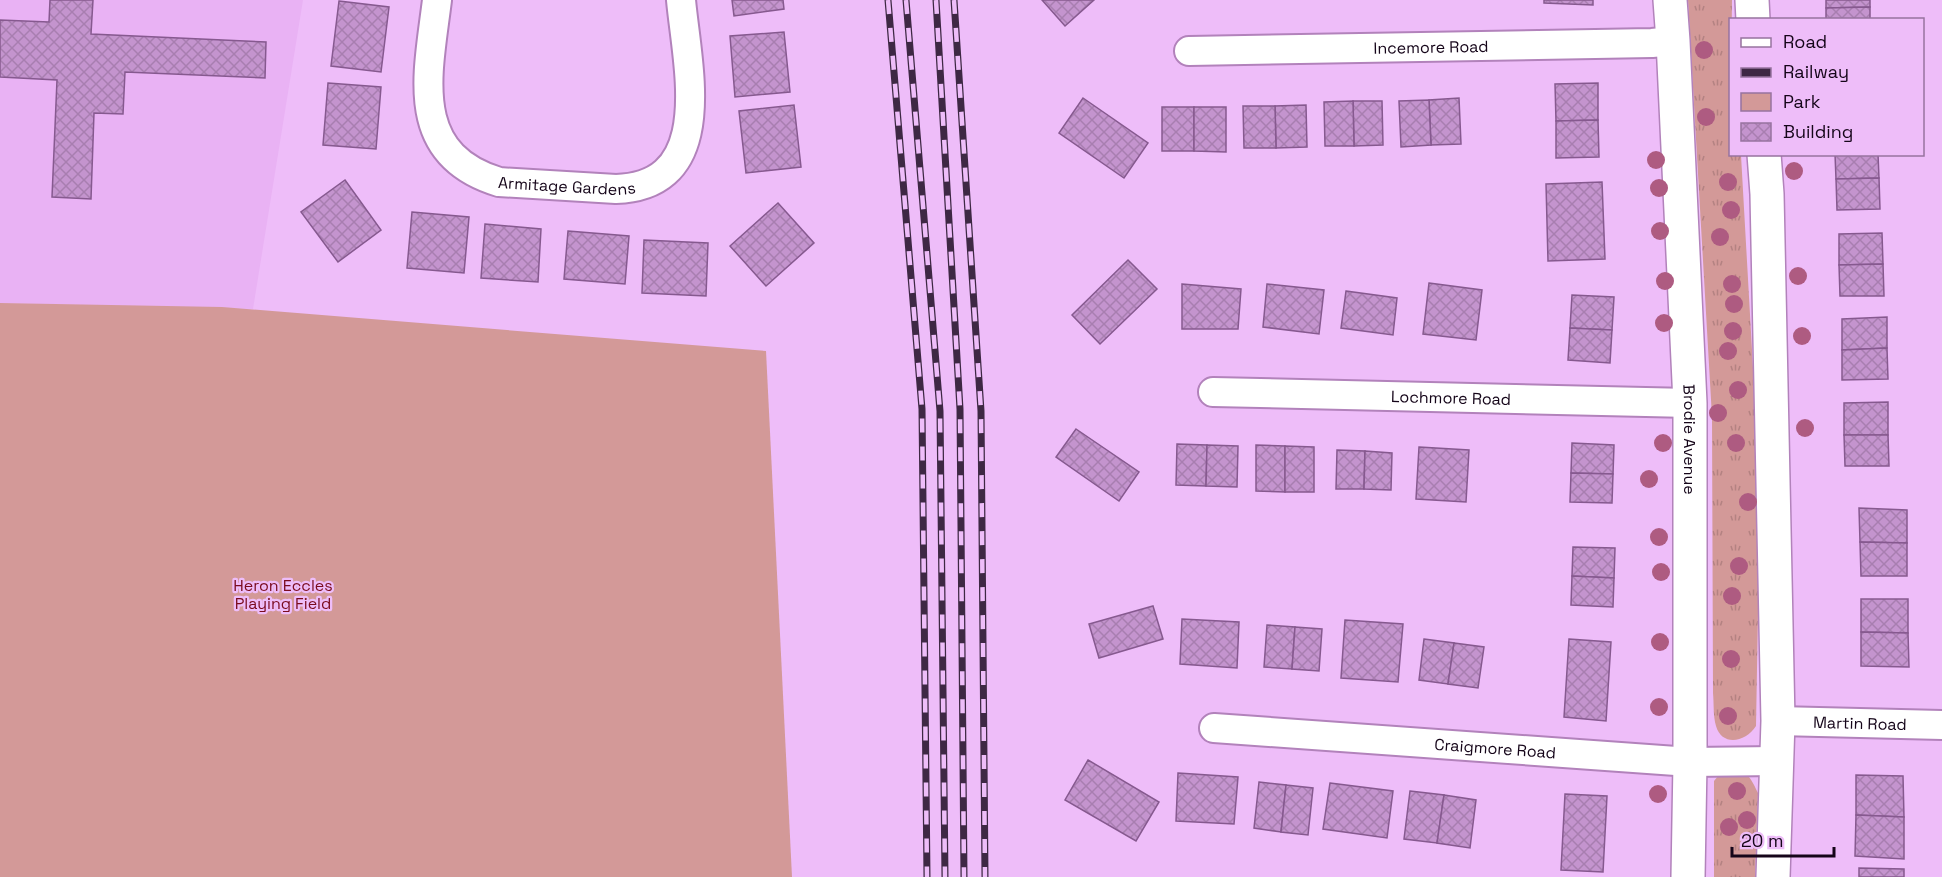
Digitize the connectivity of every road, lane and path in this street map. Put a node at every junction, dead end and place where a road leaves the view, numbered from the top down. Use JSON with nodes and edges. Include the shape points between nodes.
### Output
{"nodes":[{"id":1,"x":437,"y":0,"type":"edge"},
{"id":2,"x":681,"y":0,"type":"edge"},
{"id":3,"x":1670,"y":0,"type":"edge"},
{"id":4,"x":1752,"y":0,"type":"edge"},
{"id":5,"x":1753,"y":18,"type":"edge"},
{"id":6,"x":1673,"y":41,"type":"junction"},
{"id":7,"x":1189,"y":51,"type":"dead end"},
{"id":8,"x":1764,"y":156,"type":"edge"},
{"id":9,"x":1213,"y":392,"type":"dead end"},
{"id":10,"x":1690,"y":403,"type":"junction"},
{"id":11,"x":1778,"y":721,"type":"junction"},
{"id":12,"x":1942,"y":725,"type":"edge"},
{"id":13,"x":1214,"y":729,"type":"dead end"},
{"id":14,"x":1777,"y":761,"type":"junction"},
{"id":15,"x":1690,"y":762,"type":"junction"},
{"id":16,"x":1688,"y":877,"type":"edge"},
{"id":17,"x":1773,"y":877,"type":"edge"}],
"edges":[{"from":1,"to":2,"type":"street","name":"Armitage Gardens","via":[[428,103],[432,121],[453,156],[467,168],[499,182],[616,189],[654,182],[681,153],[691,106]]},
{"from":3,"to":6,"type":"street","name":"Brodie Avenue"},
{"from":4,"to":5,"type":"street"},
{"from":6,"to":7,"type":"street","name":"Incemore Road"},
{"from":6,"to":10,"type":"street","name":"Brodie Avenue"},
{"from":8,"to":11,"type":"street"},
{"from":9,"to":10,"type":"street","name":"Lochmore Road"},
{"from":10,"to":15,"type":"street","name":"Brodie Avenue"},
{"from":11,"to":12,"type":"street","name":"Martin Road"},
{"from":11,"to":14,"type":"street"},
{"from":13,"to":15,"type":"street","name":"Craigmore Road"},
{"from":14,"to":15,"type":"street","name":"Craigmore Road"},
{"from":14,"to":17,"type":"street"},
{"from":15,"to":16,"type":"street","name":"Brodie Avenue"}]}
